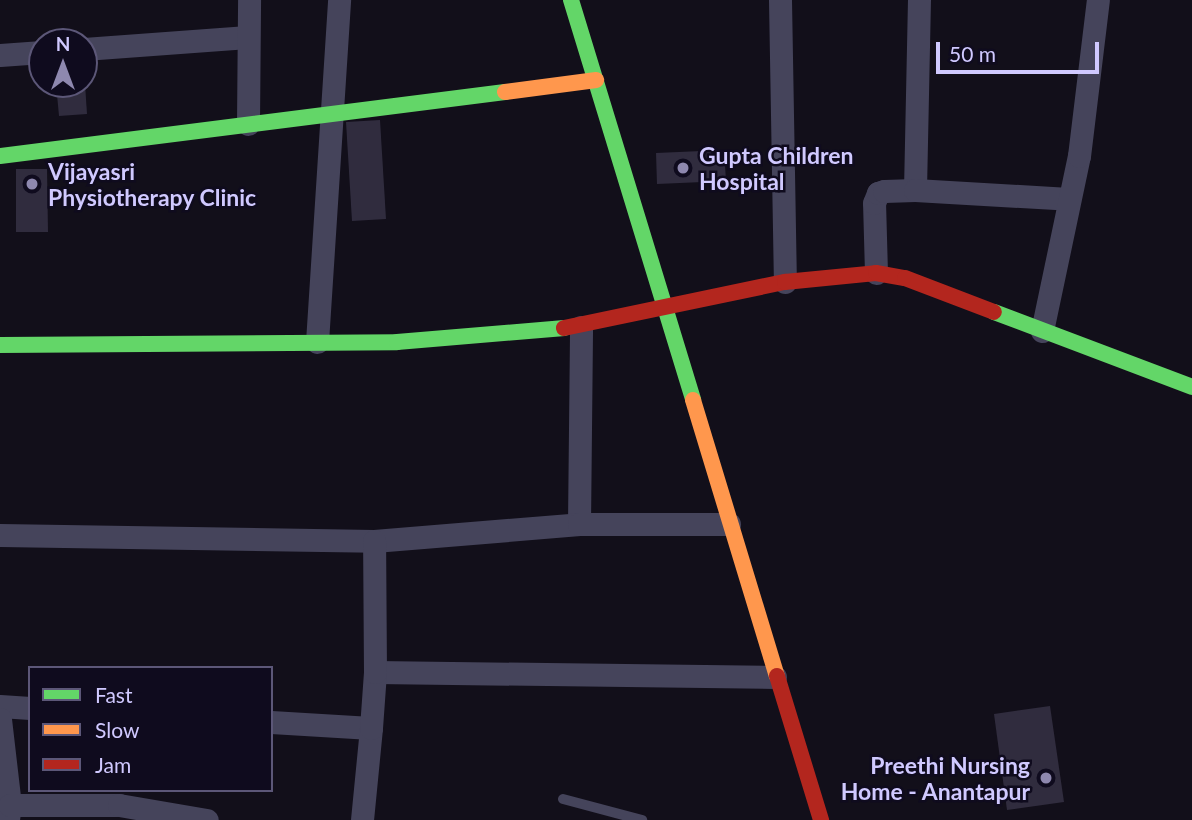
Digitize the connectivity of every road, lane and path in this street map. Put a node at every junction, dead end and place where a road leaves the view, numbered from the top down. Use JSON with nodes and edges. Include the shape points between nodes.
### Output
{"nodes":[{"id":1,"x":248,"y":0,"type":"edge"},
{"id":2,"x":339,"y":0,"type":"edge"},
{"id":3,"x":571,"y":0,"type":"edge"},
{"id":4,"x":780,"y":0,"type":"edge"},
{"id":5,"x":919,"y":0,"type":"edge"},
{"id":6,"x":1098,"y":0,"type":"edge"},
{"id":7,"x":248,"y":37,"type":"junction"},
{"id":8,"x":98,"y":48,"type":"edge"},
{"id":9,"x":28,"y":53,"type":"edge"},
{"id":10,"x":0,"y":55,"type":"edge"},
{"id":11,"x":596,"y":80,"type":"junction"},
{"id":12,"x":330,"y":114,"type":"junction"},
{"id":13,"x":248,"y":124,"type":"junction"},
{"id":14,"x":0,"y":156,"type":"edge"},
{"id":15,"x":915,"y":190,"type":"junction"},
{"id":16,"x":1069,"y":199,"type":"junction"},
{"id":17,"x":876,"y":273,"type":"junction"},
{"id":18,"x":785,"y":282,"type":"junction"},
{"id":19,"x":664,"y":308,"type":"junction"},
{"id":20,"x":581,"y":327,"type":"junction"},
{"id":21,"x":1042,"y":331,"type":"junction"},
{"id":22,"x":317,"y":342,"type":"junction"},
{"id":23,"x":0,"y":345,"type":"edge"},
{"id":24,"x":1192,"y":387,"type":"edge"},
{"id":25,"x":579,"y":524,"type":"junction"},
{"id":26,"x":729,"y":524,"type":"junction"},
{"id":27,"x":0,"y":535,"type":"edge"},
{"id":28,"x":374,"y":541,"type":"junction"},
{"id":29,"x":375,"y":672,"type":"junction"},
{"id":30,"x":775,"y":677,"type":"junction"},
{"id":31,"x":0,"y":706,"type":"edge"},
{"id":32,"x":28,"y":708,"type":"edge"},
{"id":33,"x":0,"y":719,"type":"edge"},
{"id":34,"x":273,"y":722,"type":"edge"},
{"id":35,"x":371,"y":728,"type":"junction"},
{"id":36,"x":563,"y":799,"type":"dead end"},
{"id":37,"x":9,"y":812,"type":"edge"},
{"id":38,"x":207,"y":820,"type":"edge"},
{"id":39,"x":362,"y":820,"type":"edge"},
{"id":40,"x":642,"y":820,"type":"edge"},
{"id":41,"x":821,"y":820,"type":"edge"}],
"edges":[{"from":1,"to":7,"type":"street"},
{"from":2,"to":12,"type":"street"},
{"from":3,"to":11,"type":"street"},
{"from":4,"to":18,"type":"street"},
{"from":5,"to":15,"type":"street"},
{"from":6,"to":16,"type":"street","via":[[1079,156]]},
{"from":7,"to":8,"type":"street"},
{"from":7,"to":13,"type":"street"},
{"from":9,"to":10,"type":"street"},
{"from":11,"to":12,"type":"street"},
{"from":11,"to":19,"type":"street"},
{"from":12,"to":13,"type":"street"},
{"from":12,"to":22,"type":"street"},
{"from":13,"to":14,"type":"street"},
{"from":15,"to":16,"type":"street"},
{"from":15,"to":17,"type":"street","via":[[878,193],[874,203]]},
{"from":16,"to":21,"type":"street"},
{"from":17,"to":18,"type":"street"},
{"from":17,"to":21,"type":"street","via":[[905,278]]},
{"from":18,"to":19,"type":"street"},
{"from":19,"to":20,"type":"street"},
{"from":19,"to":26,"type":"street"},
{"from":20,"to":22,"type":"street","via":[[397,342]]},
{"from":20,"to":25,"type":"street"},
{"from":21,"to":24,"type":"street"},
{"from":22,"to":23,"type":"street"},
{"from":25,"to":26,"type":"street"},
{"from":25,"to":28,"type":"street"},
{"from":26,"to":30,"type":"street"},
{"from":27,"to":28,"type":"street"},
{"from":28,"to":29,"type":"street"},
{"from":29,"to":30,"type":"street"},
{"from":29,"to":35,"type":"street"},
{"from":30,"to":41,"type":"street"},
{"from":31,"to":32,"type":"street"},
{"from":33,"to":37,"type":"street"},
{"from":34,"to":35,"type":"street"},
{"from":35,"to":39,"type":"street"},
{"from":36,"to":40,"type":"lane"},
{"from":37,"to":38,"type":"street","via":[[119,805]]}]}
